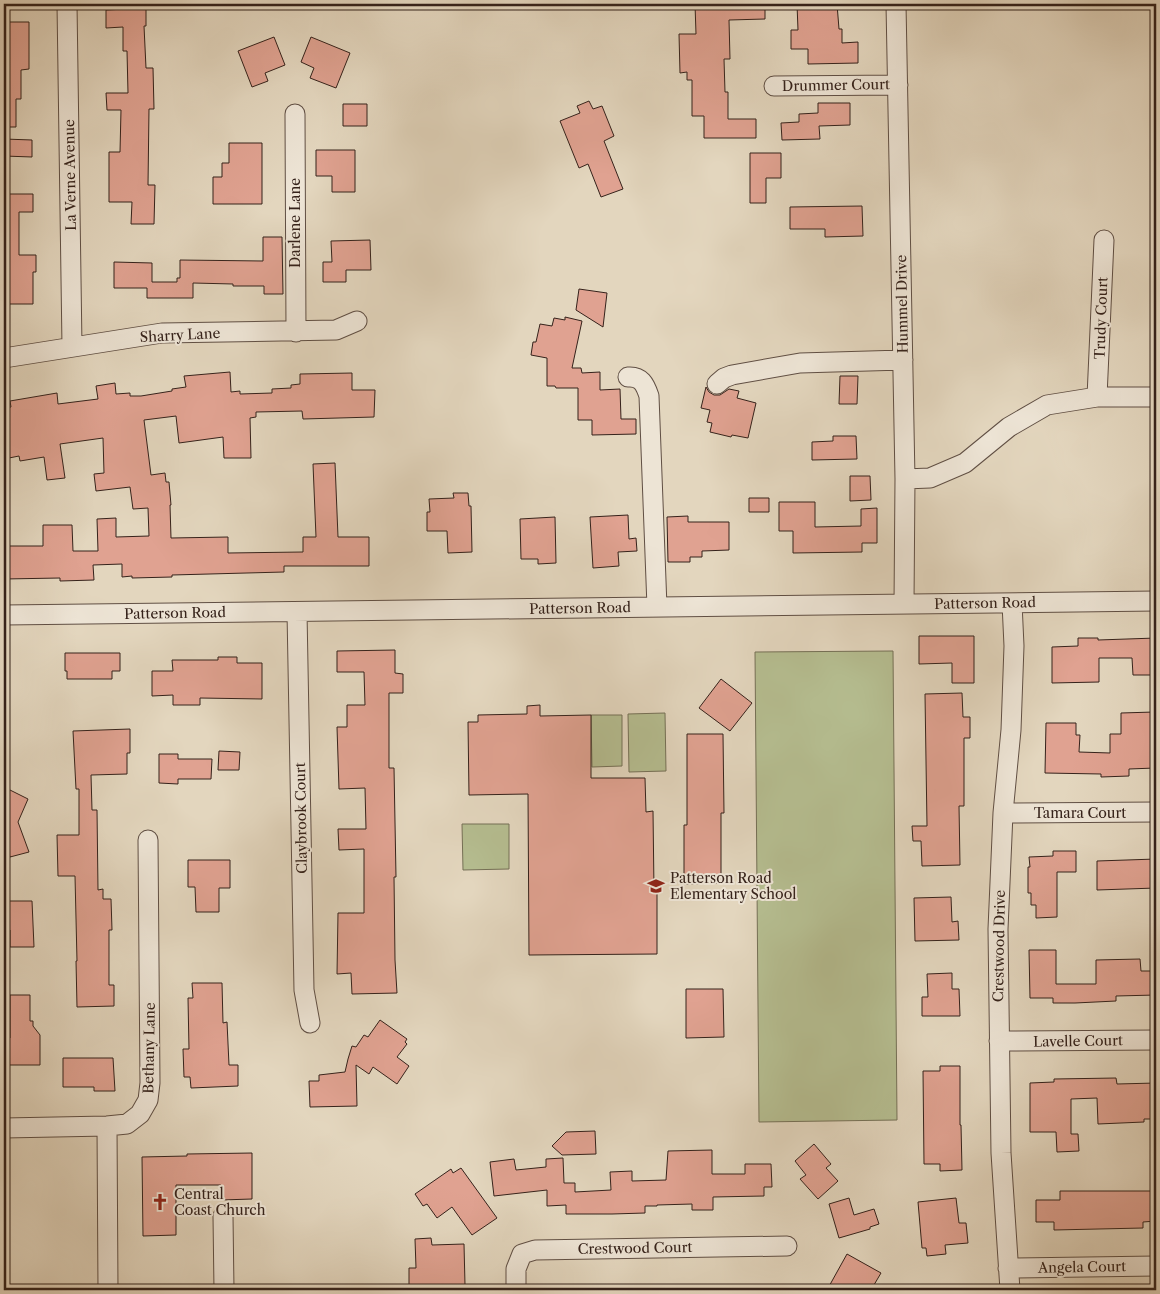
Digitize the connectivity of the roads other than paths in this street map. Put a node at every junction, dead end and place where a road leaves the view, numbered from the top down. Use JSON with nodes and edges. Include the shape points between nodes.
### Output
{"nodes":[{"id":1,"x":67,"y":4,"type":"edge"},
{"id":2,"x":896,"y":4,"type":"edge"},
{"id":3,"x":898,"y":85,"type":"junction"},
{"id":4,"x":774,"y":86,"type":"dead end"},
{"id":5,"x":295,"y":114,"type":"dead end"},
{"id":6,"x":1104,"y":240,"type":"dead end"},
{"id":7,"x":357,"y":321,"type":"dead end"},
{"id":8,"x":296,"y":332,"type":"junction"},
{"id":9,"x":72,"y":347,"type":"junction"},
{"id":10,"x":4,"y":358,"type":"edge"},
{"id":11,"x":903,"y":360,"type":"junction"},
{"id":12,"x":628,"y":377,"type":"dead end"},
{"id":13,"x":717,"y":384,"type":"dead end"},
{"id":14,"x":1097,"y":396,"type":"junction"},
{"id":15,"x":1156,"y":397,"type":"edge"},
{"id":16,"x":904,"y":479,"type":"junction"},
{"id":17,"x":1156,"y":601,"type":"edge"},
{"id":18,"x":1012,"y":603,"type":"junction"},
{"id":19,"x":904,"y":604,"type":"junction"},
{"id":20,"x":657,"y":607,"type":"junction"},
{"id":21,"x":297,"y":612,"type":"junction"},
{"id":22,"x":4,"y":615,"type":"edge"},
{"id":23,"x":1156,"y":812,"type":"edge"},
{"id":24,"x":1003,"y":813,"type":"junction"},
{"id":25,"x":148,"y":840,"type":"dead end"},
{"id":26,"x":310,"y":1023,"type":"dead end"},
{"id":27,"x":1156,"y":1040,"type":"edge"},
{"id":28,"x":999,"y":1042,"type":"junction"},
{"id":29,"x":107,"y":1126,"type":"junction"},
{"id":30,"x":4,"y":1128,"type":"edge"},
{"id":31,"x":223,"y":1216,"type":"dead end"},
{"id":32,"x":786,"y":1246,"type":"dead end"},
{"id":33,"x":1156,"y":1266,"type":"edge"},
{"id":34,"x":1008,"y":1268,"type":"junction"},
{"id":35,"x":108,"y":1290,"type":"edge"},
{"id":36,"x":224,"y":1290,"type":"edge"},
{"id":37,"x":516,"y":1290,"type":"edge"},
{"id":38,"x":1010,"y":1290,"type":"edge"}],
"edges":[{"from":1,"to":9,"type":"street","name":"La Verne Avenue"},
{"from":2,"to":3,"type":"street","name":"Hummel Drive"},
{"from":3,"to":4,"type":"street","name":"Drummer Court"},
{"from":3,"to":11,"type":"street","name":"Hummel Drive"},
{"from":5,"to":8,"type":"street","name":"Darlene Lane"},
{"from":6,"to":14,"type":"street","name":"Trudy Court"},
{"from":7,"to":8,"type":"street","name":"Sharry Lane","via":[[336,330]]},
{"from":8,"to":9,"type":"street","name":"Sharry Lane","via":[[162,334]]},
{"from":9,"to":10,"type":"street","name":"Sharry Lane"},
{"from":11,"to":13,"type":"street","via":[[800,363],[732,375]]},
{"from":11,"to":16,"type":"street","name":"Hummel Drive"},
{"from":12,"to":20,"type":"street","via":[[640,379],[650,396]]},
{"from":14,"to":15,"type":"street"},
{"from":14,"to":16,"type":"street","via":[[1048,406],[1009,427],[965,463],[930,478]]},
{"from":16,"to":19,"type":"street","name":"Hummel Drive"},
{"from":17,"to":18,"type":"street","name":"Patterson Road"},
{"from":18,"to":19,"type":"street","name":"Patterson Road"},
{"from":18,"to":24,"type":"street","name":"Crestwood Drive","via":[[1011,721]]},
{"from":19,"to":20,"type":"street","name":"Patterson Road"},
{"from":20,"to":21,"type":"street","name":"Patterson Road"},
{"from":21,"to":22,"type":"street","name":"Patterson Road"},
{"from":21,"to":26,"type":"street","name":"Claybrook Court","via":[[304,990]]},
{"from":23,"to":24,"type":"street","name":"Tamara Court"},
{"from":24,"to":28,"type":"street","name":"Crestwood Drive","via":[[998,929]]},
{"from":25,"to":29,"type":"street","name":"Bethany Lane","via":[[148,1100],[140,1114],[127,1124]]},
{"from":27,"to":28,"type":"street","name":"Lavelle Court"},
{"from":28,"to":34,"type":"street","name":"Crestwood Drive","via":[[1000,1153]]},
{"from":29,"to":30,"type":"street","name":"Bethany Lane"},
{"from":29,"to":35,"type":"street"},
{"from":31,"to":36,"type":"street"},
{"from":32,"to":37,"type":"street","name":"Crestwood Court","via":[[535,1250],[522,1254],[516,1269]]},
{"from":33,"to":34,"type":"street","name":"Angela Court"},
{"from":34,"to":38,"type":"street","name":"Crestwood Drive"}]}
